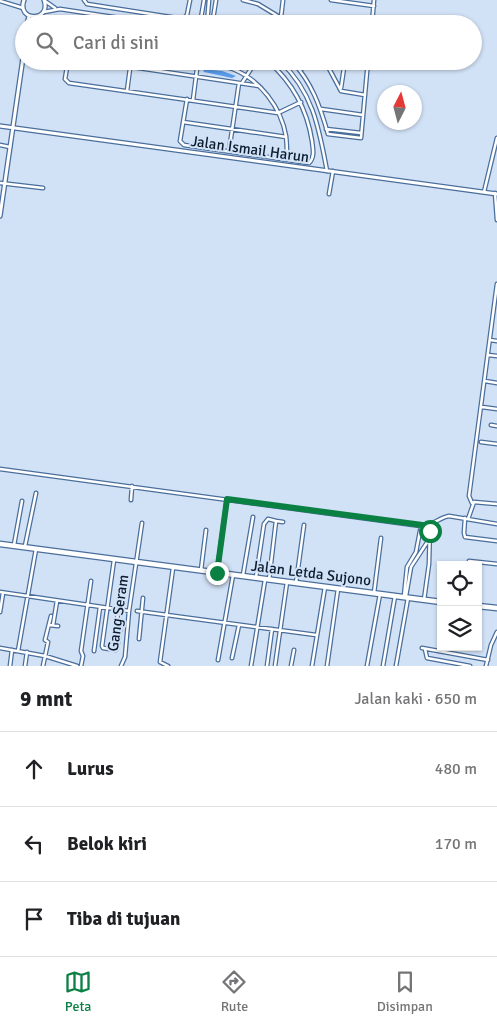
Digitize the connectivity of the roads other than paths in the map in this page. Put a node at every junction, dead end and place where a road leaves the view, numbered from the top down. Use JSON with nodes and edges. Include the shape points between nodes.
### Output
{"nodes":[{"id":1,"x":24,"y":0,"type":"edge"},
{"id":2,"x":84,"y":0,"type":"edge"},
{"id":3,"x":190,"y":0,"type":"edge"},
{"id":4,"x":204,"y":0,"type":"edge"},
{"id":5,"x":209,"y":0,"type":"edge"},
{"id":6,"x":216,"y":0,"type":"edge"},
{"id":7,"x":243,"y":0,"type":"edge"},
{"id":8,"x":258,"y":0,"type":"edge"},
{"id":9,"x":283,"y":0,"type":"edge"},
{"id":10,"x":330,"y":0,"type":"edge"},
{"id":11,"x":374,"y":0,"type":"edge"},
{"id":12,"x":0,"y":1,"type":"edge"},
{"id":13,"x":45,"y":1,"type":"edge"},
{"id":14,"x":348,"y":1,"type":"edge"},
{"id":15,"x":258,"y":4,"type":"junction"},
{"id":16,"x":374,"y":6,"type":"junction"},
{"id":17,"x":23,"y":8,"type":"junction"},
{"id":18,"x":56,"y":9,"type":"junction"},
{"id":19,"x":44,"y":12,"type":"junction"},
{"id":20,"x":28,"y":15,"type":"edge"},
{"id":21,"x":40,"y":15,"type":"edge"},
{"id":22,"x":97,"y":15,"type":"edge"},
{"id":23,"x":157,"y":15,"type":"edge"},
{"id":24,"x":187,"y":15,"type":"edge"},
{"id":25,"x":202,"y":15,"type":"edge"},
{"id":26,"x":208,"y":15,"type":"edge"},
{"id":27,"x":214,"y":15,"type":"edge"},
{"id":28,"x":278,"y":15,"type":"edge"},
{"id":29,"x":282,"y":15,"type":"edge"},
{"id":30,"x":373,"y":15,"type":"edge"},
{"id":31,"x":21,"y":70,"type":"edge"},
{"id":32,"x":66,"y":70,"type":"edge"},
{"id":33,"x":130,"y":70,"type":"edge"},
{"id":34,"x":153,"y":70,"type":"edge"},
{"id":35,"x":197,"y":70,"type":"edge"},
{"id":36,"x":233,"y":70,"type":"edge"},
{"id":37,"x":250,"y":70,"type":"edge"},
{"id":38,"x":277,"y":70,"type":"edge"},
{"id":39,"x":289,"y":70,"type":"edge"},
{"id":40,"x":300,"y":70,"type":"edge"},
{"id":41,"x":329,"y":70,"type":"edge"},
{"id":42,"x":344,"y":70,"type":"edge"},
{"id":43,"x":367,"y":70,"type":"edge"},
{"id":44,"x":196,"y":76,"type":"junction"},
{"id":45,"x":246,"y":76,"type":"junction"},
{"id":46,"x":240,"y":83,"type":"junction"},
{"id":47,"x":259,"y":86,"type":"junction"},
{"id":48,"x":341,"y":90,"type":"junction"},
{"id":49,"x":127,"y":91,"type":"junction"},
{"id":50,"x":365,"y":95,"type":"junction"},
{"id":51,"x":187,"y":99,"type":"junction"},
{"id":52,"x":193,"y":100,"type":"junction"},
{"id":53,"x":301,"y":102,"type":"junction"},
{"id":54,"x":236,"y":106,"type":"junction"},
{"id":55,"x":321,"y":109,"type":"junction"},
{"id":56,"x":278,"y":113,"type":"junction"},
{"id":57,"x":363,"y":115,"type":"junction"},
{"id":58,"x":183,"y":122,"type":"junction"},
{"id":59,"x":0,"y":126,"type":"edge"},
{"id":60,"x":13,"y":128,"type":"junction"},
{"id":61,"x":232,"y":129,"type":"junction"},
{"id":62,"x":286,"y":137,"type":"junction"},
{"id":63,"x":497,"y":138,"type":"edge"},
{"id":64,"x":0,"y":146,"type":"edge"},
{"id":65,"x":10,"y":147,"type":"junction"},
{"id":66,"x":229,"y":151,"type":"junction"},
{"id":67,"x":287,"y":159,"type":"junction"},
{"id":68,"x":327,"y":171,"type":"junction"},
{"id":69,"x":333,"y":171,"type":"junction"},
{"id":70,"x":0,"y":183,"type":"edge"},
{"id":71,"x":5,"y":183,"type":"junction"},
{"id":72,"x":42,"y":188,"type":"dead end"},
{"id":73,"x":484,"y":192,"type":"junction"},
{"id":74,"x":329,"y":194,"type":"dead end"},
{"id":75,"x":496,"y":194,"type":"edge"},
{"id":76,"x":0,"y":216,"type":"edge"},
{"id":77,"x":497,"y":220,"type":"edge"},
{"id":78,"x":497,"y":284,"type":"edge"},
{"id":79,"x":492,"y":322,"type":"junction"},
{"id":80,"x":497,"y":323,"type":"edge"},
{"id":81,"x":490,"y":340,"type":"junction"},
{"id":82,"x":497,"y":341,"type":"edge"},
{"id":83,"x":488,"y":355,"type":"junction"},
{"id":84,"x":497,"y":356,"type":"edge"},
{"id":85,"x":485,"y":381,"type":"junction"},
{"id":86,"x":497,"y":383,"type":"edge"},
{"id":87,"x":482,"y":407,"type":"junction"},
{"id":88,"x":497,"y":409,"type":"edge"},
{"id":89,"x":491,"y":426,"type":"dead end"},
{"id":90,"x":497,"y":426,"type":"edge"},
{"id":91,"x":482,"y":442,"type":"dead end"},
{"id":92,"x":497,"y":444,"type":"edge"},
{"id":93,"x":0,"y":469,"type":"edge"},
{"id":94,"x":132,"y":486,"type":"junction"},
{"id":95,"x":36,"y":493,"type":"dead end"},
{"id":96,"x":227,"y":499,"type":"junction"},
{"id":97,"x":130,"y":500,"type":"dead end"},
{"id":98,"x":22,"y":501,"type":"dead end"},
{"id":99,"x":472,"y":503,"type":"junction"},
{"id":100,"x":497,"y":504,"type":"edge"},
{"id":101,"x":253,"y":517,"type":"dead end"},
{"id":102,"x":466,"y":519,"type":"junction"},
{"id":103,"x":276,"y":521,"type":"junction"},
{"id":104,"x":283,"y":522,"type":"dead end"},
{"id":105,"x":142,"y":523,"type":"dead end"},
{"id":106,"x":497,"y":524,"type":"edge"},
{"id":107,"x":304,"y":525,"type":"dead end"},
{"id":108,"x":421,"y":526,"type":"junction"},
{"id":109,"x":430,"y":526,"type":"junction"},
{"id":110,"x":206,"y":530,"type":"dead end"},
{"id":111,"x":381,"y":538,"type":"dead end"},
{"id":112,"x":429,"y":540,"type":"junction"},
{"id":113,"x":497,"y":541,"type":"edge"},
{"id":114,"x":0,"y":544,"type":"edge"},
{"id":115,"x":14,"y":546,"type":"junction"},
{"id":116,"x":25,"y":548,"type":"junction"},
{"id":117,"x":36,"y":549,"type":"junction"},
{"id":118,"x":114,"y":560,"type":"junction"},
{"id":119,"x":469,"y":560,"type":"dead end"},
{"id":120,"x":137,"y":563,"type":"junction"},
{"id":121,"x":497,"y":564,"type":"edge"},
{"id":122,"x":173,"y":568,"type":"junction"},
{"id":123,"x":201,"y":571,"type":"junction"},
{"id":124,"x":217,"y":573,"type":"junction"},
{"id":125,"x":232,"y":575,"type":"junction"},
{"id":126,"x":242,"y":577,"type":"junction"},
{"id":127,"x":256,"y":578,"type":"junction"},
{"id":128,"x":267,"y":580,"type":"junction"},
{"id":129,"x":91,"y":581,"type":"dead end"},
{"id":130,"x":287,"y":582,"type":"junction"},
{"id":131,"x":296,"y":584,"type":"junction"},
{"id":132,"x":325,"y":587,"type":"junction"},
{"id":133,"x":338,"y":589,"type":"junction"},
{"id":134,"x":2,"y":592,"type":"edge"},
{"id":135,"x":374,"y":593,"type":"junction"},
{"id":136,"x":380,"y":594,"type":"junction"},
{"id":137,"x":395,"y":596,"type":"junction"},
{"id":138,"x":28,"y":597,"type":"junction"},
{"id":139,"x":406,"y":597,"type":"junction"},
{"id":140,"x":143,"y":598,"type":"dead end"},
{"id":141,"x":424,"y":600,"type":"junction"},
{"id":142,"x":57,"y":601,"type":"junction"},
{"id":143,"x":437,"y":602,"type":"edge"},
{"id":144,"x":88,"y":606,"type":"junction"},
{"id":145,"x":482,"y":606,"type":"edge"},
{"id":146,"x":100,"y":607,"type":"junction"},
{"id":147,"x":106,"y":608,"type":"junction"},
{"id":148,"x":497,"y":608,"type":"edge"},
{"id":149,"x":118,"y":610,"type":"junction"},
{"id":150,"x":129,"y":611,"type":"junction"},
{"id":151,"x":137,"y":611,"type":"dead end"},
{"id":152,"x":0,"y":612,"type":"edge"},
{"id":153,"x":142,"y":612,"type":"junction"},
{"id":154,"x":167,"y":615,"type":"junction"},
{"id":155,"x":51,"y":616,"type":"dead end"},
{"id":156,"x":224,"y":622,"type":"junction"},
{"id":157,"x":239,"y":624,"type":"junction"},
{"id":158,"x":49,"y":625,"type":"junction"},
{"id":159,"x":53,"y":625,"type":"junction"},
{"id":160,"x":58,"y":626,"type":"dead end"},
{"id":161,"x":258,"y":627,"type":"junction"},
{"id":162,"x":272,"y":629,"type":"junction"},
{"id":163,"x":280,"y":630,"type":"junction"},
{"id":164,"x":497,"y":632,"type":"edge"},
{"id":165,"x":316,"y":635,"type":"junction"},
{"id":166,"x":139,"y":640,"type":"dead end"},
{"id":167,"x":0,"y":648,"type":"edge"},
{"id":168,"x":12,"y":650,"type":"junction"},
{"id":169,"x":294,"y":650,"type":"dead end"},
{"id":170,"x":18,"y":651,"type":"junction"},
{"id":171,"x":94,"y":651,"type":"dead end"},
{"id":172,"x":28,"y":652,"type":"junction"},
{"id":173,"x":45,"y":656,"type":"junction"},
{"id":174,"x":232,"y":658,"type":"dead end"},
{"id":175,"x":218,"y":660,"type":"dead end"},
{"id":176,"x":488,"y":660,"type":"junction"},
{"id":177,"x":64,"y":661,"type":"junction"},
{"id":178,"x":10,"y":666,"type":"edge"},
{"id":179,"x":25,"y":666,"type":"edge"},
{"id":180,"x":43,"y":666,"type":"edge"},
{"id":181,"x":63,"y":666,"type":"edge"},
{"id":182,"x":76,"y":666,"type":"edge"},
{"id":183,"x":81,"y":666,"type":"edge"},
{"id":184,"x":122,"y":666,"type":"edge"},
{"id":185,"x":168,"y":666,"type":"edge"},
{"id":186,"x":252,"y":666,"type":"edge"},
{"id":187,"x":267,"y":666,"type":"edge"},
{"id":188,"x":275,"y":666,"type":"edge"},
{"id":189,"x":291,"y":666,"type":"edge"},
{"id":190,"x":312,"y":666,"type":"edge"},
{"id":191,"x":327,"y":666,"type":"edge"},
{"id":192,"x":367,"y":666,"type":"edge"},
{"id":193,"x":383,"y":666,"type":"edge"},
{"id":194,"x":396,"y":666,"type":"edge"},
{"id":195,"x":470,"y":666,"type":"edge"},
{"id":196,"x":486,"y":666,"type":"edge"}],
"edges":[{"from":1,"to":17,"type":"street"},
{"from":2,"to":23,"type":"street","via":[[87,4]]},
{"from":3,"to":24,"type":"street"},
{"from":4,"to":25,"type":"street"},
{"from":5,"to":26,"type":"street"},
{"from":6,"to":27,"type":"street"},
{"from":7,"to":15,"type":"street"},
{"from":8,"to":15,"type":"street"},
{"from":9,"to":29,"type":"street"},
{"from":10,"to":14,"type":"street"},
{"from":11,"to":16,"type":"street"},
{"from":12,"to":17,"type":"street"},
{"from":13,"to":18,"type":"street"},
{"from":13,"to":19,"type":"street"},
{"from":14,"to":16,"type":"street"},
{"from":15,"to":28,"type":"street"},
{"from":16,"to":30,"type":"street"},
{"from":17,"to":20,"type":"street"},
{"from":18,"to":19,"type":"street"},
{"from":18,"to":22,"type":"street"},
{"from":19,"to":21,"type":"street"},
{"from":31,"to":60,"type":"street"},
{"from":32,"to":49,"type":"street","via":[[66,82]]},
{"from":33,"to":49,"type":"street"},
{"from":34,"to":44,"type":"street"},
{"from":35,"to":44,"type":"street"},
{"from":36,"to":45,"type":"street"},
{"from":37,"to":45,"type":"street"},
{"from":38,"to":53,"type":"street"},
{"from":39,"to":68,"type":"street","via":[[308,97]]},
{"from":40,"to":55,"type":"street"},
{"from":41,"to":48,"type":"street"},
{"from":42,"to":48,"type":"street"},
{"from":43,"to":50,"type":"street"},
{"from":44,"to":46,"type":"street"},
{"from":44,"to":52,"type":"street"},
{"from":45,"to":46,"type":"street"},
{"from":45,"to":47,"type":"street"},
{"from":46,"to":47,"type":"street"},
{"from":46,"to":54,"type":"street"},
{"from":47,"to":56,"type":"street"},
{"from":48,"to":50,"type":"street"},
{"from":49,"to":51,"type":"street"},
{"from":50,"to":57,"type":"street"},
{"from":51,"to":52,"type":"street"},
{"from":51,"to":58,"type":"street"},
{"from":52,"to":54,"type":"street"},
{"from":53,"to":56,"type":"street"},
{"from":53,"to":67,"type":"street","via":[[310,129],[313,157],[310,163]]},
{"from":54,"to":56,"type":"street"},
{"from":54,"to":61,"type":"street"},
{"from":55,"to":57,"type":"street"},
{"from":55,"to":57,"type":"street","via":[[328,134],[361,138]]},
{"from":56,"to":62,"type":"street"},
{"from":58,"to":61,"type":"street"},
{"from":58,"to":66,"type":"street","via":[[181,143]]},
{"from":59,"to":60,"type":"street","name":"Jalan Ismail Harun"},
{"from":60,"to":65,"type":"street"},
{"from":60,"to":68,"type":"street","name":"Jalan Ismail Harun"},
{"from":61,"to":62,"type":"street"},
{"from":61,"to":66,"type":"street"},
{"from":62,"to":67,"type":"street"},
{"from":63,"to":73,"type":"street"},
{"from":64,"to":65,"type":"street"},
{"from":65,"to":71,"type":"street"},
{"from":66,"to":67,"type":"street"},
{"from":68,"to":69,"type":"street","name":"Jalan Ismail Harun"},
{"from":69,"to":73,"type":"street","name":"Jalan Ismail Harun"},
{"from":69,"to":74,"type":"street"},
{"from":70,"to":71,"type":"street"},
{"from":71,"to":72,"type":"street"},
{"from":71,"to":76,"type":"street"},
{"from":73,"to":75,"type":"street","name":"Jalan Ismail Harun"},
{"from":75,"to":77,"type":"street"},
{"from":78,"to":79,"type":"street"},
{"from":79,"to":80,"type":"street"},
{"from":79,"to":81,"type":"street"},
{"from":81,"to":82,"type":"street"},
{"from":81,"to":83,"type":"street"},
{"from":83,"to":84,"type":"street"},
{"from":83,"to":85,"type":"street"},
{"from":85,"to":86,"type":"street"},
{"from":85,"to":87,"type":"street"},
{"from":87,"to":88,"type":"street"},
{"from":87,"to":99,"type":"street","via":[[469,496]]},
{"from":89,"to":90,"type":"street"},
{"from":91,"to":92,"type":"street"},
{"from":93,"to":94,"type":"street"},
{"from":94,"to":96,"type":"street"},
{"from":94,"to":97,"type":"street"},
{"from":95,"to":116,"type":"street"},
{"from":96,"to":108,"type":"street"},
{"from":96,"to":124,"type":"street"},
{"from":98,"to":115,"type":"street"},
{"from":99,"to":100,"type":"street"},
{"from":99,"to":102,"type":"street"},
{"from":101,"to":126,"type":"street"},
{"from":102,"to":106,"type":"street"},
{"from":102,"to":109,"type":"street","via":[[447,516]]},
{"from":102,"to":113,"type":"street","via":[[465,537]]},
{"from":103,"to":104,"type":"street"},
{"from":103,"to":127,"type":"street","via":[[268,519],[264,524]]},
{"from":103,"to":128,"type":"street"},
{"from":105,"to":120,"type":"street","name":"Gang Seram"},
{"from":107,"to":131,"type":"street"},
{"from":108,"to":109,"type":"street"},
{"from":108,"to":139,"type":"street","via":[[416,552],[407,567]]},
{"from":109,"to":112,"type":"street"},
{"from":110,"to":123,"type":"street"},
{"from":111,"to":135,"type":"street"},
{"from":112,"to":139,"type":"street","via":[[411,567]]},
{"from":112,"to":141,"type":"street","via":[[430,564]]},
{"from":114,"to":115,"type":"highway","name":"Jalan Letda Sujono"},
{"from":115,"to":116,"type":"highway","name":"Jalan Letda Sujono"},
{"from":116,"to":117,"type":"highway","name":"Jalan Letda Sujono"},
{"from":117,"to":118,"type":"highway","name":"Jalan Letda Sujono"},
{"from":117,"to":138,"type":"street"},
{"from":118,"to":120,"type":"highway","name":"Jalan Letda Sujono"},
{"from":118,"to":147,"type":"street"},
{"from":119,"to":121,"type":"street"},
{"from":120,"to":122,"type":"highway","name":"Jalan Letda Sujono"},
{"from":120,"to":150,"type":"street","name":"Gang Seram"},
{"from":122,"to":123,"type":"highway","name":"Jalan Letda Sujono"},
{"from":122,"to":154,"type":"street"},
{"from":123,"to":124,"type":"highway","name":"Jalan Letda Sujono"},
{"from":124,"to":125,"type":"highway","name":"Jalan Letda Sujono"},
{"from":125,"to":126,"type":"highway","name":"Jalan Letda Sujono"},
{"from":125,"to":156,"type":"street"},
{"from":126,"to":127,"type":"highway","name":"Jalan Letda Sujono"},
{"from":127,"to":128,"type":"highway","name":"Jalan Letda Sujono"},
{"from":128,"to":130,"type":"highway","name":"Jalan Letda Sujono"},
{"from":128,"to":161,"type":"street"},
{"from":129,"to":144,"type":"street"},
{"from":130,"to":131,"type":"highway","name":"Jalan Letda Sujono"},
{"from":130,"to":163,"type":"street"},
{"from":131,"to":132,"type":"highway","name":"Jalan Letda Sujono"},
{"from":132,"to":133,"type":"highway","name":"Jalan Letda Sujono"},
{"from":132,"to":165,"type":"street"},
{"from":133,"to":135,"type":"highway","name":"Jalan Letda Sujono"},
{"from":133,"to":191,"type":"street"},
{"from":134,"to":138,"type":"street"},
{"from":134,"to":152,"type":"street"},
{"from":135,"to":136,"type":"highway","name":"Jalan Letda Sujono"},
{"from":136,"to":137,"type":"highway","name":"Jalan Letda Sujono"},
{"from":136,"to":192,"type":"street"},
{"from":137,"to":139,"type":"highway","name":"Jalan Letda Sujono"},
{"from":137,"to":193,"type":"street"},
{"from":138,"to":142,"type":"street"},
{"from":138,"to":170,"type":"street"},
{"from":139,"to":141,"type":"highway","name":"Jalan Letda Sujono"},
{"from":139,"to":194,"type":"street"},
{"from":140,"to":153,"type":"street"},
{"from":141,"to":143,"type":"highway","name":"Jalan Letda Sujono"},
{"from":142,"to":144,"type":"street"},
{"from":142,"to":159,"type":"street"},
{"from":144,"to":146,"type":"street"},
{"from":144,"to":183,"type":"street"},
{"from":145,"to":148,"type":"highway"},
{"from":146,"to":147,"type":"street"},
{"from":146,"to":171,"type":"street"},
{"from":147,"to":149,"type":"street"},
{"from":147,"to":149,"type":"street","via":[[102,646],[116,650],[120,630]]},
{"from":149,"to":150,"type":"street"},
{"from":150,"to":184,"type":"street","name":"Gang Seram"},
{"from":151,"to":153,"type":"street"},
{"from":153,"to":154,"type":"street"},
{"from":153,"to":166,"type":"street"},
{"from":154,"to":156,"type":"street"},
{"from":154,"to":185,"type":"street","via":[[160,662]]},
{"from":155,"to":158,"type":"street"},
{"from":156,"to":157,"type":"street"},
{"from":156,"to":175,"type":"street"},
{"from":157,"to":161,"type":"street"},
{"from":157,"to":174,"type":"street"},
{"from":158,"to":159,"type":"street"},
{"from":158,"to":173,"type":"street"},
{"from":159,"to":160,"type":"street"},
{"from":161,"to":162,"type":"street"},
{"from":161,"to":186,"type":"street"},
{"from":162,"to":163,"type":"street"},
{"from":162,"to":187,"type":"street"},
{"from":163,"to":165,"type":"street"},
{"from":163,"to":188,"type":"street"},
{"from":164,"to":176,"type":"street"},
{"from":165,"to":190,"type":"street"},
{"from":167,"to":168,"type":"street"},
{"from":168,"to":170,"type":"street"},
{"from":168,"to":178,"type":"street"},
{"from":169,"to":189,"type":"street"},
{"from":170,"to":172,"type":"street"},
{"from":172,"to":173,"type":"street"},
{"from":172,"to":179,"type":"street"},
{"from":173,"to":177,"type":"street"},
{"from":173,"to":180,"type":"street"},
{"from":176,"to":195,"type":"street","via":[[423,648],[427,658]]},
{"from":176,"to":196,"type":"street"},
{"from":177,"to":181,"type":"street"},
{"from":177,"to":182,"type":"street"}]}
